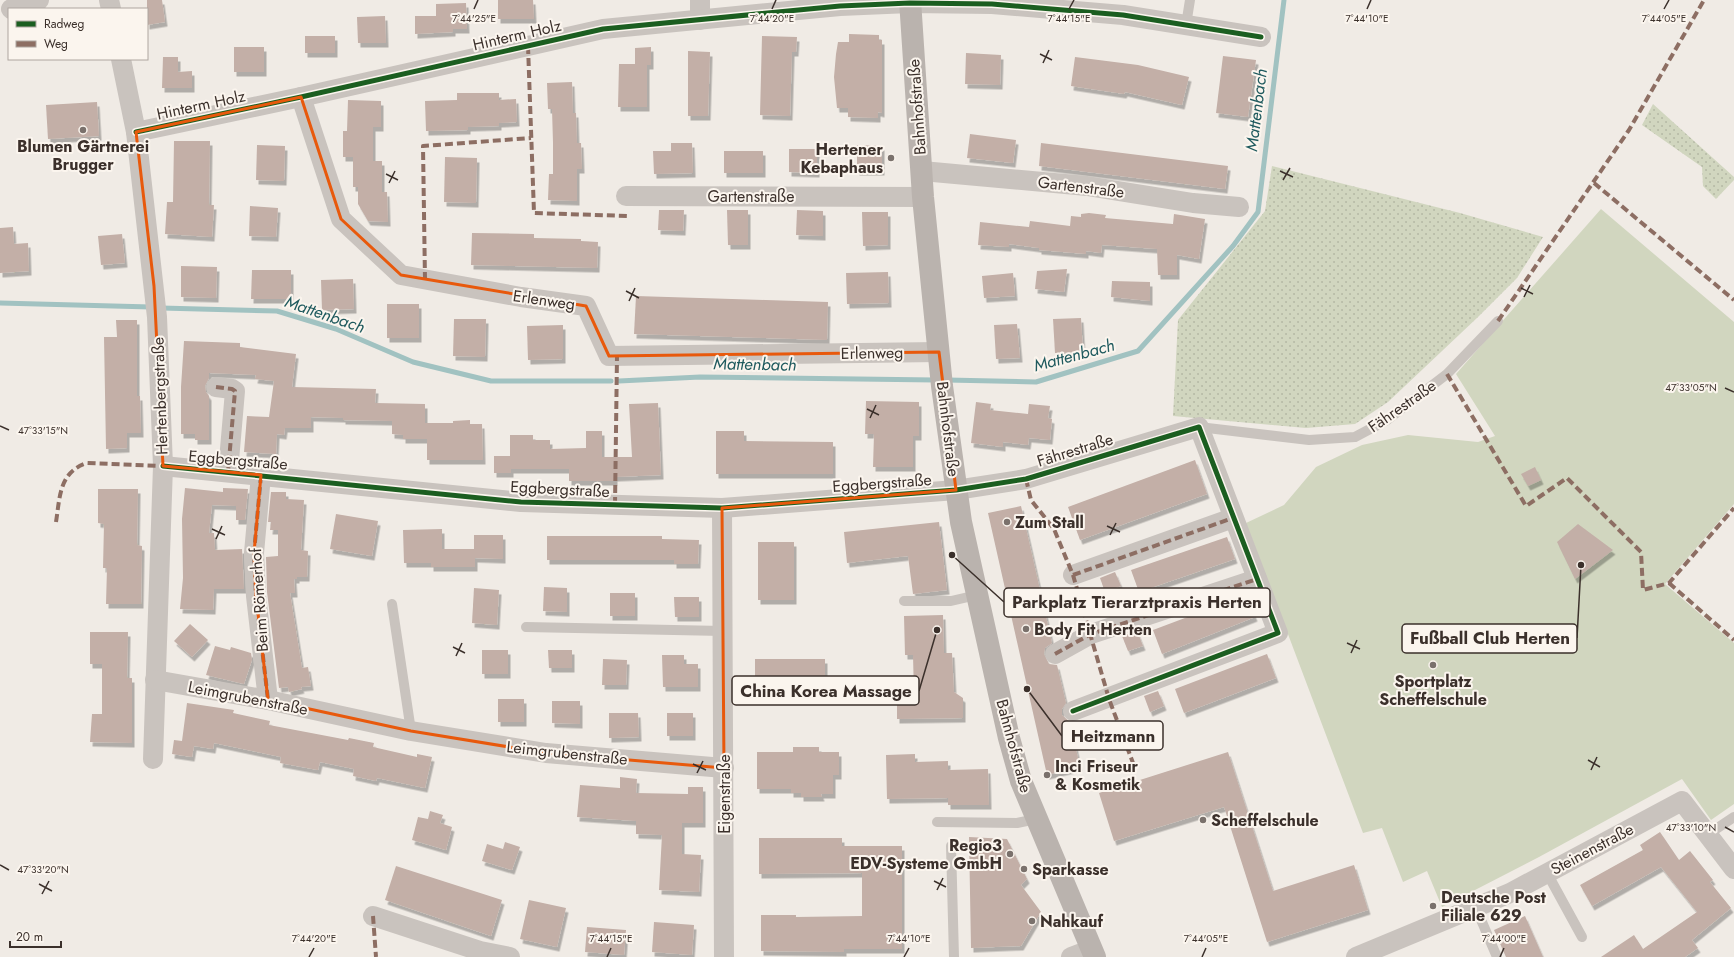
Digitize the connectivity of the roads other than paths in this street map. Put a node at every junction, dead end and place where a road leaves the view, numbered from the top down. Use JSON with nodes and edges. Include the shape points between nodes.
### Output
{"nodes":[{"id":1,"x":39,"y":0,"type":"edge"},
{"id":2,"x":700,"y":0,"type":"edge"},
{"id":3,"x":1190,"y":0,"type":"edge"},
{"id":4,"x":910,"y":2,"type":"edge"},
{"id":5,"x":1094,"y":6,"type":"edge"},
{"id":6,"x":13,"y":8,"type":"edge"},
{"id":7,"x":700,"y":20,"type":"junction"},
{"id":8,"x":1186,"y":25,"type":"junction"},
{"id":9,"x":1261,"y":37,"type":"dead end"},
{"id":10,"x":121,"y":60,"type":"edge"},
{"id":11,"x":301,"y":97,"type":"junction"},
{"id":12,"x":136,"y":132,"type":"junction"},
{"id":13,"x":922,"y":171,"type":"junction"},
{"id":14,"x":626,"y":196,"type":"dead end"},
{"id":15,"x":923,"y":197,"type":"junction"},
{"id":16,"x":1239,"y":207,"type":"dead end"},
{"id":17,"x":1498,"y":321,"type":"dead end"},
{"id":18,"x":940,"y":358,"type":"junction"},
{"id":19,"x":216,"y":387,"type":"dead end"},
{"id":20,"x":1198,"y":427,"type":"junction"},
{"id":21,"x":163,"y":466,"type":"junction"},
{"id":22,"x":228,"y":472,"type":"junction"},
{"id":23,"x":261,"y":475,"type":"junction"},
{"id":24,"x":956,"y":490,"type":"junction"},
{"id":25,"x":722,"y":508,"type":"junction"},
{"id":26,"x":1233,"y":518,"type":"junction"},
{"id":27,"x":1073,"y":576,"type":"dead end"},
{"id":28,"x":1257,"y":579,"type":"junction"},
{"id":29,"x":977,"y":595,"type":"junction"},
{"id":30,"x":904,"y":601,"type":"dead end"},
{"id":31,"x":392,"y":604,"type":"dead end"},
{"id":32,"x":526,"y":627,"type":"dead end"},
{"id":33,"x":723,"y":631,"type":"junction"},
{"id":34,"x":1055,"y":654,"type":"dead end"},
{"id":35,"x":156,"y":680,"type":"junction"},
{"id":36,"x":268,"y":700,"type":"junction"},
{"id":37,"x":1073,"y":711,"type":"dead end"},
{"id":38,"x":411,"y":731,"type":"junction"},
{"id":39,"x":153,"y":759,"type":"dead end"},
{"id":40,"x":724,"y":768,"type":"junction"},
{"id":41,"x":1734,"y":817,"type":"edge"},
{"id":42,"x":1036,"y":819,"type":"junction"},
{"id":43,"x":937,"y":822,"type":"dead end"},
{"id":44,"x":1707,"y":835,"type":"junction"},
{"id":45,"x":951,"y":846,"type":"dead end"},
{"id":46,"x":1734,"y":869,"type":"edge"},
{"id":47,"x":1547,"y":873,"type":"junction"},
{"id":48,"x":1476,"y":908,"type":"junction"},
{"id":49,"x":373,"y":916,"type":"dead end"},
{"id":50,"x":1582,"y":937,"type":"dead end"},
{"id":51,"x":1093,"y":953,"type":"edge"},
{"id":52,"x":510,"y":957,"type":"edge"},
{"id":53,"x":724,"y":957,"type":"edge"},
{"id":54,"x":954,"y":957,"type":"edge"},
{"id":55,"x":1071,"y":957,"type":"edge"},
{"id":56,"x":1356,"y":957,"type":"edge"},
{"id":57,"x":1497,"y":957,"type":"edge"}],
"edges":[{"from":1,"to":6,"type":"street"},
{"from":2,"to":7,"type":"street"},
{"from":3,"to":8,"type":"lane"},
{"from":4,"to":5,"type":"street","name":"Hinterm Holz"},
{"from":4,"to":7,"type":"street","name":"Hinterm Holz"},
{"from":4,"to":13,"type":"street","name":"Bahnhofstraße"},
{"from":5,"to":8,"type":"street","name":"Hinterm Holz","via":[[1123,15]]},
{"from":7,"to":11,"type":"street","name":"Hinterm Holz","via":[[603,29]]},
{"from":8,"to":9,"type":"street","name":"Hinterm Holz"},
{"from":10,"to":12,"type":"street","name":"Hertenbergstraße"},
{"from":11,"to":12,"type":"street","name":"Hinterm Holz"},
{"from":11,"to":18,"type":"street","name":"Erlenweg","via":[[341,218],[401,275],[586,306],[609,356]]},
{"from":12,"to":21,"type":"street","name":"Hertenbergstraße","via":[[157,317]]},
{"from":13,"to":15,"type":"street","name":"Bahnhofstraße"},
{"from":13,"to":16,"type":"street","name":"Gartenstraße","via":[[1087,186],[1193,203]]},
{"from":14,"to":15,"type":"street","name":"Gartenstraße"},
{"from":15,"to":18,"type":"street","name":"Bahnhofstraße"},
{"from":17,"to":20,"type":"lane","name":"Fährestraße","via":[[1447,374],[1387,420],[1355,437],[1309,440]]},
{"from":18,"to":24,"type":"street","name":"Bahnhofstraße"},
{"from":19,"to":22,"type":"street","name":"Eggbergstraße","via":[[235,391]]},
{"from":20,"to":24,"type":"street","name":"Fährestraße","via":[[1026,479]]},
{"from":20,"to":26,"type":"street"},
{"from":21,"to":22,"type":"street","name":"Eggbergstraße"},
{"from":21,"to":35,"type":"street","name":"Hertenbergstraße"},
{"from":22,"to":23,"type":"street","name":"Eggbergstraße"},
{"from":23,"to":25,"type":"street","name":"Eggbergstraße","via":[[521,502]]},
{"from":23,"to":36,"type":"street","name":"Beim Römerhof","via":[[254,553]]},
{"from":24,"to":25,"type":"street","name":"Eggbergstraße"},
{"from":24,"to":29,"type":"street","name":"Bahnhofstraße"},
{"from":25,"to":33,"type":"street","name":"Eigenstraße"},
{"from":26,"to":27,"type":"street"},
{"from":26,"to":28,"type":"street"},
{"from":28,"to":34,"type":"street","via":[[1091,634]]},
{"from":28,"to":37,"type":"street","via":[[1278,633]]},
{"from":29,"to":30,"type":"lane","via":[[951,601]]},
{"from":29,"to":42,"type":"street","name":"Bahnhofstraße","via":[[1009,738],[1021,781]]},
{"from":31,"to":38,"type":"lane"},
{"from":32,"to":33,"type":"lane"},
{"from":33,"to":40,"type":"street","name":"Eigenstraße"},
{"from":35,"to":36,"type":"street","name":"Leimgrubenstraße"},
{"from":35,"to":39,"type":"street","name":"Hertenbergstraße"},
{"from":36,"to":38,"type":"street","name":"Leimgrubenstraße"},
{"from":38,"to":40,"type":"street","name":"Leimgrubenstraße","via":[[546,753]]},
{"from":40,"to":53,"type":"street","name":"Eigenstraße"},
{"from":41,"to":44,"type":"lane"},
{"from":42,"to":43,"type":"lane","via":[[1017,823]]},
{"from":42,"to":51,"type":"street","name":"Bahnhofstraße"},
{"from":44,"to":46,"type":"street","name":"Steinenstraße"},
{"from":44,"to":47,"type":"street","name":"Steinenstraße","via":[[1682,801]]},
{"from":45,"to":54,"type":"lane"},
{"from":47,"to":48,"type":"street","name":"Steinenstraße"},
{"from":47,"to":50,"type":"lane"},
{"from":48,"to":56,"type":"street","name":"Steinenstraße"},
{"from":48,"to":57,"type":"lane"},
{"from":49,"to":52,"type":"street"},
{"from":51,"to":55,"type":"street"}]}
